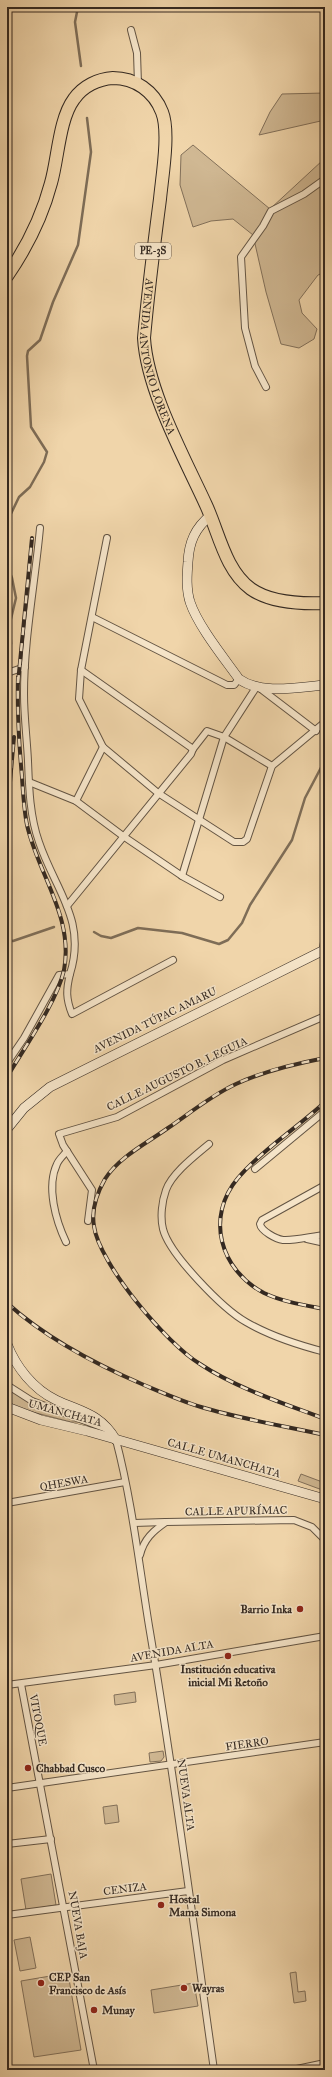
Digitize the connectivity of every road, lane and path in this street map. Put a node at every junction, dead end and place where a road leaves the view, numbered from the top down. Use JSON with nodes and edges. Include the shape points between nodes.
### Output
{"nodes":[{"id":1,"x":131,"y":30,"type":"dead end"},
{"id":2,"x":138,"y":84,"type":"junction"},
{"id":3,"x":325,"y":179,"type":"edge"},
{"id":4,"x":7,"y":276,"type":"edge"},
{"id":5,"x":266,"y":387,"type":"dead end"},
{"id":6,"x":211,"y":515,"type":"junction"},
{"id":7,"x":40,"y":528,"type":"dead end"},
{"id":8,"x":107,"y":538,"type":"dead end"},
{"id":9,"x":325,"y":603,"type":"edge"},
{"id":10,"x":92,"y":617,"type":"junction"},
{"id":11,"x":25,"y":667,"type":"junction"},
{"id":12,"x":81,"y":670,"type":"junction"},
{"id":13,"x":7,"y":673,"type":"edge"},
{"id":14,"x":239,"y":679,"type":"junction"},
{"id":15,"x":325,"y":685,"type":"edge"},
{"id":16,"x":257,"y":686,"type":"junction"},
{"id":17,"x":325,"y":722,"type":"edge"},
{"id":18,"x":316,"y":731,"type":"junction"},
{"id":19,"x":224,"y":737,"type":"junction"},
{"id":20,"x":103,"y":747,"type":"junction"},
{"id":21,"x":193,"y":749,"type":"junction"},
{"id":22,"x":272,"y":766,"type":"junction"},
{"id":23,"x":29,"y":782,"type":"junction"},
{"id":24,"x":158,"y":793,"type":"junction"},
{"id":25,"x":76,"y":801,"type":"junction"},
{"id":26,"x":198,"y":820,"type":"junction"},
{"id":27,"x":123,"y":836,"type":"junction"},
{"id":28,"x":182,"y":876,"type":"junction"},
{"id":29,"x":220,"y":897,"type":"dead end"},
{"id":30,"x":68,"y":906,"type":"junction"},
{"id":31,"x":325,"y":948,"type":"edge"},
{"id":32,"x":173,"y":960,"type":"dead end"},
{"id":33,"x":70,"y":974,"type":"junction"},
{"id":34,"x":325,"y":1016,"type":"edge"},
{"id":35,"x":7,"y":1063,"type":"edge"},
{"id":36,"x":325,"y":1111,"type":"edge"},
{"id":37,"x":7,"y":1129,"type":"edge"},
{"id":38,"x":209,"y":1144,"type":"dead end"},
{"id":39,"x":67,"y":1151,"type":"junction"},
{"id":40,"x":255,"y":1169,"type":"dead end"},
{"id":41,"x":325,"y":1184,"type":"edge"},
{"id":42,"x":88,"y":1221,"type":"dead end"},
{"id":43,"x":325,"y":1235,"type":"edge"},
{"id":44,"x":301,"y":1237,"type":"junction"},
{"id":45,"x":66,"y":1242,"type":"dead end"},
{"id":46,"x":325,"y":1243,"type":"edge"},
{"id":47,"x":7,"y":1344,"type":"edge"},
{"id":48,"x":325,"y":1352,"type":"edge"},
{"id":49,"x":7,"y":1385,"type":"edge"},
{"id":50,"x":9,"y":1410,"type":"edge"},
{"id":51,"x":110,"y":1430,"type":"junction"},
{"id":52,"x":116,"y":1440,"type":"junction"},
{"id":53,"x":125,"y":1482,"type":"junction"},
{"id":54,"x":325,"y":1499,"type":"edge"},
{"id":55,"x":7,"y":1503,"type":"edge"},
{"id":56,"x":166,"y":1522,"type":"junction"},
{"id":57,"x":134,"y":1523,"type":"junction"},
{"id":58,"x":325,"y":1540,"type":"edge"},
{"id":59,"x":138,"y":1561,"type":"junction"},
{"id":60,"x":325,"y":1636,"type":"edge"},
{"id":61,"x":156,"y":1665,"type":"junction"},
{"id":62,"x":21,"y":1684,"type":"junction"},
{"id":63,"x":7,"y":1685,"type":"edge"},
{"id":64,"x":325,"y":1742,"type":"edge"},
{"id":65,"x":172,"y":1765,"type":"junction"},
{"id":66,"x":40,"y":1784,"type":"junction"},
{"id":67,"x":7,"y":1788,"type":"edge"},
{"id":68,"x":51,"y":1838,"type":"junction"},
{"id":69,"x":7,"y":1844,"type":"edge"},
{"id":70,"x":188,"y":1891,"type":"junction"},
{"id":71,"x":64,"y":1907,"type":"junction"},
{"id":72,"x":7,"y":1915,"type":"edge"},
{"id":73,"x":325,"y":2063,"type":"edge"},
{"id":74,"x":94,"y":2070,"type":"edge"},
{"id":75,"x":214,"y":2070,"type":"edge"},
{"id":76,"x":292,"y":2070,"type":"edge"}],
"edges":[{"from":1,"to":2,"type":"street","via":[[137,53]]},
{"from":2,"to":4,"type":"highway","name":"AVENIDA ANTONIO LORENA","number":"PE-3S","via":[[119,78],[98,80],[73,99],[39,218],[24,250]]},
{"from":2,"to":6,"type":"highway","name":"AVENIDA ANTONIO LORENA","number":"PE-3S","via":[[154,97],[164,122],[164,162],[144,348],[158,399]]},
{"from":3,"to":5,"type":"street","via":[[304,194],[271,211],[241,257],[245,328],[255,366]]},
{"from":6,"to":9,"type":"highway","name":"AVENIDA ANTONIO LORENA","number":"PE-3S","via":[[230,564],[240,579],[252,590],[285,601]]},
{"from":6,"to":14,"type":"street","via":[[202,522],[190,543],[187,582],[190,602]]},
{"from":7,"to":11,"type":"street"},
{"from":8,"to":10,"type":"street"},
{"from":10,"to":12,"type":"street"},
{"from":10,"to":14,"type":"street","via":[[227,685],[234,685]]},
{"from":11,"to":13,"type":"street"},
{"from":11,"to":23,"type":"street"},
{"from":12,"to":20,"type":"street","via":[[79,699]]},
{"from":12,"to":21,"type":"street"},
{"from":14,"to":16,"type":"street","via":[[246,684]]},
{"from":15,"to":16,"type":"street","via":[[274,688]]},
{"from":16,"to":18,"type":"street"},
{"from":16,"to":19,"type":"street"},
{"from":17,"to":18,"type":"street"},
{"from":18,"to":22,"type":"street"},
{"from":19,"to":21,"type":"street","via":[[207,731]]},
{"from":19,"to":22,"type":"street"},
{"from":19,"to":26,"type":"street"},
{"from":20,"to":24,"type":"street"},
{"from":20,"to":25,"type":"street"},
{"from":21,"to":24,"type":"street"},
{"from":22,"to":26,"type":"street","via":[[247,839],[243,842],[234,842]]},
{"from":23,"to":25,"type":"street"},
{"from":23,"to":30,"type":"street","via":[[31,809],[39,842]]},
{"from":24,"to":26,"type":"street"},
{"from":24,"to":27,"type":"street"},
{"from":25,"to":27,"type":"street"},
{"from":26,"to":28,"type":"street"},
{"from":27,"to":28,"type":"street"},
{"from":27,"to":30,"type":"street"},
{"from":28,"to":29,"type":"street"},
{"from":30,"to":33,"type":"street","via":[[76,942]]},
{"from":31,"to":37,"type":"street","name":"AVENIDA TÚPAC AMARU","via":[[50,1087],[24,1108]]},
{"from":32,"to":33,"type":"street","via":[[72,1014],[66,1000]]},
{"from":33,"to":35,"type":"street","via":[[59,975]]},
{"from":34,"to":39,"type":"street","name":"CALLE AUGUSTO B. LEGUIA","via":[[223,1060],[117,1116],[59,1134]]},
{"from":36,"to":40,"type":"street"},
{"from":38,"to":48,"type":"street","via":[[181,1170],[167,1188],[162,1207],[162,1228],[166,1240],[207,1291],[230,1313],[256,1328]]},
{"from":39,"to":42,"type":"street","via":[[92,1190]]},
{"from":39,"to":45,"type":"street","via":[[57,1164],[54,1182],[56,1220]]},
{"from":41,"to":44,"type":"street","via":[[262,1220],[261,1228],[283,1240]]},
{"from":43,"to":44,"type":"street"},
{"from":44,"to":46,"type":"street"},
{"from":47,"to":51,"type":"street","via":[[22,1372],[39,1390],[57,1401],[86,1412]]},
{"from":49,"to":51,"type":"street","via":[[32,1401]]},
{"from":50,"to":52,"type":"street","name":"UMANCHATA"},
{"from":51,"to":52,"type":"street"},
{"from":52,"to":53,"type":"street","name":"NUEVA ALTA"},
{"from":52,"to":54,"type":"street","name":"CALLE UMANCHATA"},
{"from":53,"to":55,"type":"street","name":"QHESWA"},
{"from":53,"to":57,"type":"street","name":"NUEVA ALTA"},
{"from":56,"to":57,"type":"street","name":"CALLE APURÍMAC"},
{"from":56,"to":58,"type":"street","name":"CALLE APURÍMAC","via":[[294,1520],[312,1527]]},
{"from":56,"to":59,"type":"street","via":[[150,1533],[142,1544]]},
{"from":57,"to":59,"type":"street","name":"NUEVA ALTA"},
{"from":59,"to":61,"type":"street","name":"NUEVA ALTA"},
{"from":60,"to":61,"type":"street","name":"AVENIDA ALTA"},
{"from":61,"to":62,"type":"street","name":"AVENIDA ALTA"},
{"from":61,"to":65,"type":"street","name":"NUEVA ALTA"},
{"from":62,"to":63,"type":"street","name":"AVENIDA ALTA"},
{"from":62,"to":66,"type":"street","name":"VITOQUE"},
{"from":64,"to":65,"type":"street","name":"FIERRO"},
{"from":65,"to":66,"type":"street","name":"FIERRO"},
{"from":65,"to":70,"type":"street","name":"NUEVA ALTA"},
{"from":66,"to":67,"type":"street","name":"FIERRO"},
{"from":66,"to":68,"type":"street","name":"NUEVA BAJA"},
{"from":68,"to":69,"type":"street"},
{"from":68,"to":71,"type":"street","name":"NUEVA BAJA"},
{"from":70,"to":71,"type":"street","name":"CENIZA"},
{"from":70,"to":75,"type":"street","name":"NUEVA ALTA"},
{"from":71,"to":72,"type":"street","name":"CENIZA"},
{"from":71,"to":74,"type":"street","name":"NUEVA BAJA"},
{"from":73,"to":76,"type":"street"}]}
